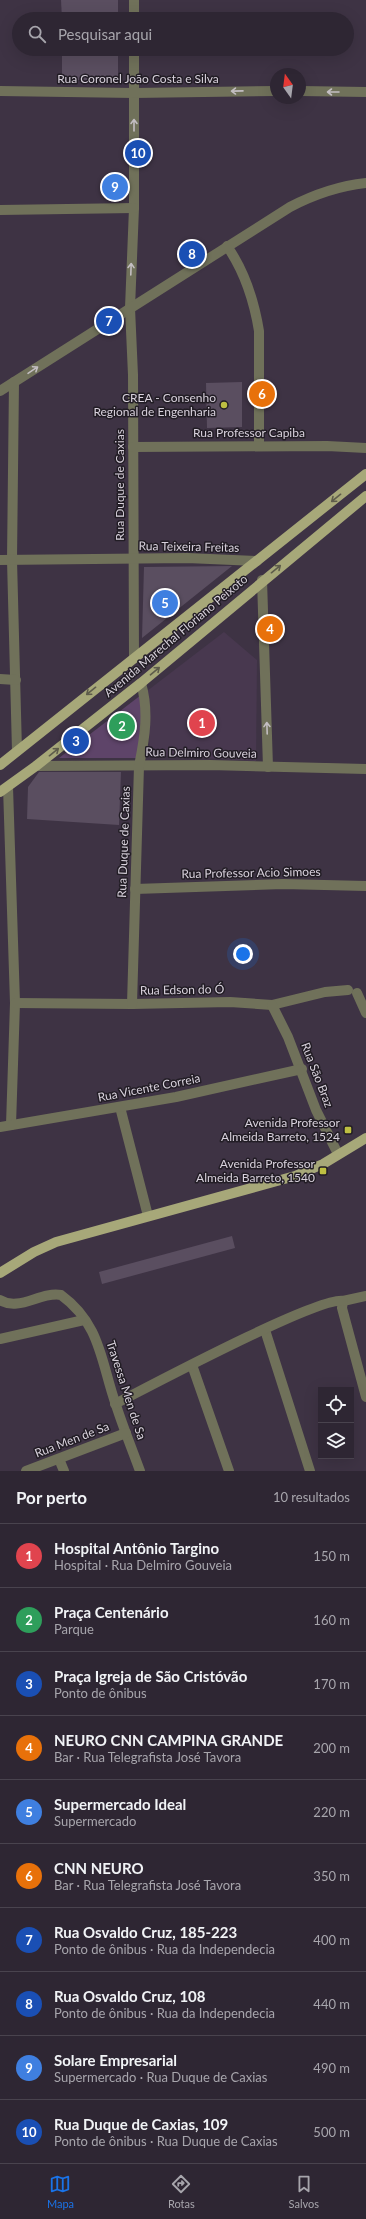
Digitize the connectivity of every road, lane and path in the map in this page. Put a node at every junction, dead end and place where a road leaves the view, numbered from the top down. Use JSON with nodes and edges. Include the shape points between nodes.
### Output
{"nodes":[{"id":1,"x":134,"y":0,"type":"edge"},
{"id":2,"x":134,"y":12,"type":"edge"},
{"id":3,"x":134,"y":56,"type":"edge"},
{"id":4,"x":0,"y":91,"type":"edge"},
{"id":5,"x":270,"y":91,"type":"edge"},
{"id":6,"x":306,"y":91,"type":"edge"},
{"id":7,"x":366,"y":92,"type":"edge"},
{"id":8,"x":134,"y":93,"type":"junction"},
{"id":9,"x":366,"y":182,"type":"edge"},
{"id":10,"x":134,"y":208,"type":"junction"},
{"id":11,"x":0,"y":210,"type":"edge"},
{"id":12,"x":227,"y":246,"type":"junction"},
{"id":13,"x":130,"y":308,"type":"junction"},
{"id":14,"x":14,"y":382,"type":"junction"},
{"id":15,"x":0,"y":391,"type":"edge"},
{"id":16,"x":259,"y":446,"type":"junction"},
{"id":17,"x":133,"y":447,"type":"junction"},
{"id":18,"x":366,"y":448,"type":"edge"},
{"id":19,"x":366,"y":474,"type":"edge"},
{"id":20,"x":366,"y":496,"type":"edge"},
{"id":21,"x":134,"y":559,"type":"junction"},
{"id":22,"x":0,"y":560,"type":"edge"},
{"id":23,"x":12,"y":560,"type":"junction"},
{"id":24,"x":257,"y":561,"type":"junction"},
{"id":25,"x":262,"y":580,"type":"junction"},
{"id":26,"x":134,"y":657,"type":"junction"},
{"id":27,"x":0,"y":680,"type":"edge"},
{"id":28,"x":16,"y":680,"type":"junction"},
{"id":29,"x":141,"y":683,"type":"junction"},
{"id":30,"x":17,"y":751,"type":"junction"},
{"id":31,"x":0,"y":765,"type":"edge"},
{"id":32,"x":36,"y":766,"type":"junction"},
{"id":33,"x":139,"y":766,"type":"junction"},
{"id":34,"x":268,"y":767,"type":"junction"},
{"id":35,"x":366,"y":769,"type":"edge"},
{"id":36,"x":4,"y":789,"type":"edge"},
{"id":37,"x":366,"y":886,"type":"edge"},
{"id":38,"x":135,"y":889,"type":"junction"},
{"id":39,"x":15,"y":1003,"type":"junction"},
{"id":40,"x":132,"y":1004,"type":"junction"},
{"id":41,"x":272,"y":1005,"type":"junction"},
{"id":42,"x":366,"y":1014,"type":"edge"},
{"id":43,"x":302,"y":1069,"type":"junction"},
{"id":44,"x":120,"y":1107,"type":"junction"},
{"id":45,"x":12,"y":1125,"type":"junction"},
{"id":46,"x":0,"y":1127,"type":"edge"},
{"id":47,"x":366,"y":1138,"type":"edge"},
{"id":48,"x":338,"y":1154,"type":"junction"},
{"id":49,"x":148,"y":1216,"type":"junction"},
{"id":50,"x":0,"y":1273,"type":"edge"},
{"id":51,"x":366,"y":1296,"type":"edge"},
{"id":52,"x":0,"y":1300,"type":"edge"},
{"id":53,"x":346,"y":1300,"type":"junction"},
{"id":54,"x":84,"y":1320,"type":"junction"},
{"id":55,"x":265,"y":1330,"type":"junction"},
{"id":56,"x":0,"y":1339,"type":"edge"},
{"id":57,"x":192,"y":1365,"type":"junction"},
{"id":58,"x":366,"y":1397,"type":"edge"},
{"id":59,"x":115,"y":1404,"type":"junction"},
{"id":60,"x":126,"y":1433,"type":"junction"},
{"id":61,"x":59,"y":1459,"type":"junction"},
{"id":62,"x":26,"y":1471,"type":"edge"},
{"id":63,"x":64,"y":1471,"type":"edge"},
{"id":64,"x":140,"y":1471,"type":"edge"},
{"id":65,"x":229,"y":1471,"type":"edge"},
{"id":66,"x":310,"y":1471,"type":"edge"}],
"edges":[{"from":1,"to":2,"type":"street"},
{"from":3,"to":8,"type":"street","name":"Rua Duque de Caxias"},
{"from":4,"to":8,"type":"street","name":"Rua Coronel João Costa e Silva"},
{"from":5,"to":8,"type":"street","name":"Rua Coronel João Costa e Silva","one_way":true},
{"from":7,"to":6,"type":"street","one_way":true},
{"from":10,"to":8,"type":"street","name":"Rua Duque de Caxias","one_way":true},
{"from":9,"to":12,"type":"street","via":[[332,188],[309,197]]},
{"from":10,"to":11,"type":"street"},
{"from":13,"to":10,"type":"street","name":"Rua Duque de Caxias","one_way":true},
{"from":12,"to":13,"type":"street"},
{"from":12,"to":16,"type":"street","via":[[235,257],[251,294],[257,319]]},
{"from":14,"to":13,"type":"street","one_way":true},
{"from":13,"to":17,"type":"street","name":"Rua Duque de Caxias"},
{"from":14,"to":15,"type":"street"},
{"from":14,"to":23,"type":"street"},
{"from":16,"to":17,"type":"street","name":"Rua Professor Capiba"},
{"from":16,"to":18,"type":"street","name":"Rua Professor Capiba"},
{"from":17,"to":21,"type":"street","name":"Rua Duque de Caxias"},
{"from":19,"to":24,"type":"main road","name":"Avenida Marechal Floriano Peixoto","one_way":true},
{"from":25,"to":20,"type":"main road","name":"Avenida Marechal Floriano Peixoto","one_way":true},
{"from":21,"to":23,"type":"street","name":"Rua Teixeira Freitas"},
{"from":21,"to":24,"type":"street","name":"Rua Teixeira Freitas"},
{"from":21,"to":26,"type":"street","name":"Rua Duque de Caxias"},
{"from":22,"to":23,"type":"street","name":"Rua Teixeira Freitas"},
{"from":23,"to":28,"type":"street"},
{"from":24,"to":26,"type":"main road","name":"Avenida Marechal Floriano Peixoto"},
{"from":29,"to":25,"type":"main road","name":"Avenida Marechal Floriano Peixoto","one_way":true},
{"from":34,"to":25,"type":"street","one_way":true},
{"from":26,"to":30,"type":"main road","name":"Avenida Marechal Floriano Peixoto","one_way":true},
{"from":27,"to":28,"type":"street"},
{"from":28,"to":30,"type":"street"},
{"from":32,"to":29,"type":"main road","name":"Avenida Marechal Floriano Peixoto","one_way":true},
{"from":29,"to":33,"type":"street","name":"Rua Duque de Caxias","via":[[146,699],[146,733]]},
{"from":30,"to":31,"type":"main road","name":"Avenida Marechal Floriano Peixoto"},
{"from":32,"to":33,"type":"street","name":"Rua Delmiro Gouveia"},
{"from":32,"to":36,"type":"main road","name":"Avenida Marechal Floriano Peixoto"},
{"from":33,"to":34,"type":"street","name":"Rua Delmiro Gouveia"},
{"from":33,"to":38,"type":"street","name":"Rua Duque de Caxias"},
{"from":34,"to":35,"type":"street","name":"Rua Delmiro Gouveia"},
{"from":36,"to":39,"type":"street"},
{"from":37,"to":38,"type":"street","name":"Rua Professor Acio Simoes","via":[[260,885]]},
{"from":38,"to":40,"type":"street","name":"Rua Duque de Caxias"},
{"from":39,"to":40,"type":"street","name":"Rua Edson do Ó"},
{"from":39,"to":45,"type":"street"},
{"from":40,"to":41,"type":"street","name":"Rua Edson do Ó","via":[[230,1002]]},
{"from":41,"to":42,"type":"street","name":"Rua Edson do Ó","via":[[325,992],[352,992]]},
{"from":41,"to":43,"type":"street","name":"Rua São Braz"},
{"from":43,"to":44,"type":"street","name":"Rua Vicente Correia"},
{"from":43,"to":48,"type":"street","name":"Rua São Braz","via":[[316,1110]]},
{"from":44,"to":45,"type":"street","name":"Rua Vicente Correia"},
{"from":44,"to":49,"type":"street"},
{"from":45,"to":46,"type":"street","name":"Rua Vicente Correia"},
{"from":47,"to":48,"type":"main road"},
{"from":48,"to":49,"type":"main road","via":[[295,1176]]},
{"from":49,"to":50,"type":"main road","via":[[56,1242]]},
{"from":51,"to":53,"type":"street"},
{"from":52,"to":54,"type":"street","name":"Travessa Men de Sa","via":[[14,1304],[61,1295]]},
{"from":53,"to":55,"type":"street","via":[[325,1303]]},
{"from":53,"to":58,"type":"street","via":[[342,1313]]},
{"from":54,"to":56,"type":"street"},
{"from":54,"to":59,"type":"street","name":"Travessa Men de Sa","via":[[92,1329],[102,1354]]},
{"from":55,"to":57,"type":"street"},
{"from":55,"to":66,"type":"street"},
{"from":57,"to":59,"type":"street"},
{"from":57,"to":65,"type":"street"},
{"from":59,"to":60,"type":"street","name":"Travessa Men de Sa"},
{"from":60,"to":61,"type":"street","name":"Rua Men de Sa"},
{"from":60,"to":64,"type":"street","name":"Travessa Men de Sa"},
{"from":61,"to":62,"type":"street","name":"Rua Men de Sa"},
{"from":61,"to":63,"type":"street"}]}
